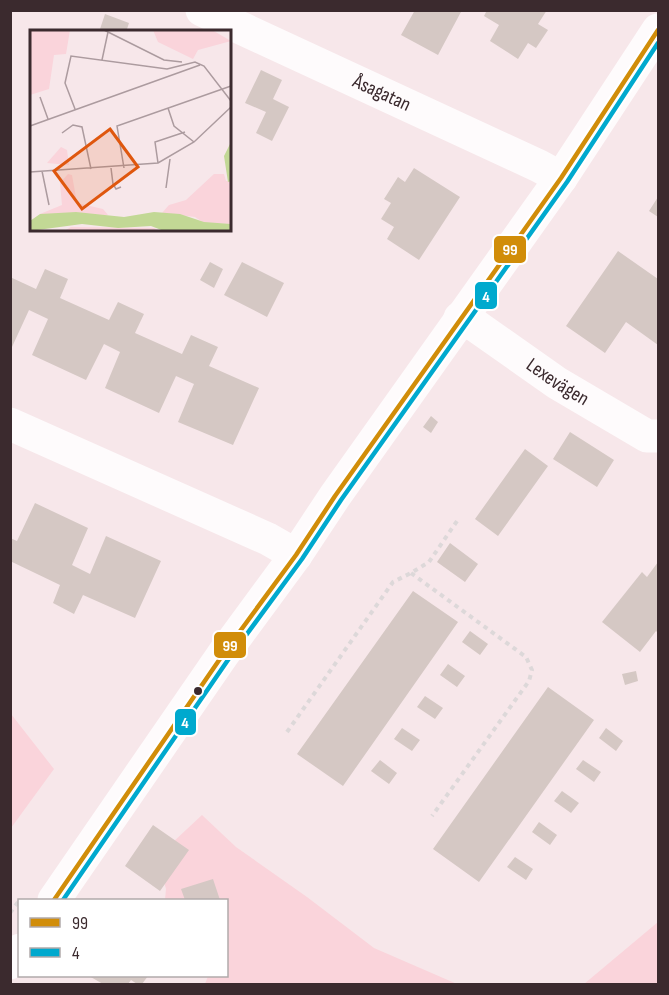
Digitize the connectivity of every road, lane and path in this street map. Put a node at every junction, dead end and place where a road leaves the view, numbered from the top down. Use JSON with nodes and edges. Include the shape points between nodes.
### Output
{"nodes":[{"id":1,"x":202,"y":10,"type":"edge"},
{"id":2,"x":658,"y":30,"type":"edge"},
{"id":3,"x":561,"y":178,"type":"junction"},
{"id":4,"x":460,"y":318,"type":"junction"},
{"id":5,"x":10,"y":424,"type":"edge"},
{"id":6,"x":658,"y":436,"type":"edge"},
{"id":7,"x":457,"y":521,"type":"dead end"},
{"id":8,"x":296,"y":555,"type":"junction"},
{"id":9,"x":411,"y":573,"type":"junction"},
{"id":10,"x":287,"y":732,"type":"dead end"},
{"id":11,"x":432,"y":816,"type":"dead end"},
{"id":12,"x":55,"y":899,"type":"edge"}],
"edges":[{"from":1,"to":3,"type":"street","name":"Åsagatan"},
{"from":2,"to":3,"type":"street"},
{"from":3,"to":4,"type":"street"},
{"from":4,"to":6,"type":"street","name":"Lexevägen","via":[[557,383],[647,436]]},
{"from":4,"to":8,"type":"street"},
{"from":5,"to":8,"type":"street"},
{"from":7,"to":9,"type":"path","via":[[429,562]]},
{"from":8,"to":12,"type":"street","via":[[224,652]]},
{"from":9,"to":10,"type":"path","via":[[393,582]]},
{"from":9,"to":11,"type":"path","via":[[526,657],[532,670],[530,681]]}]}
